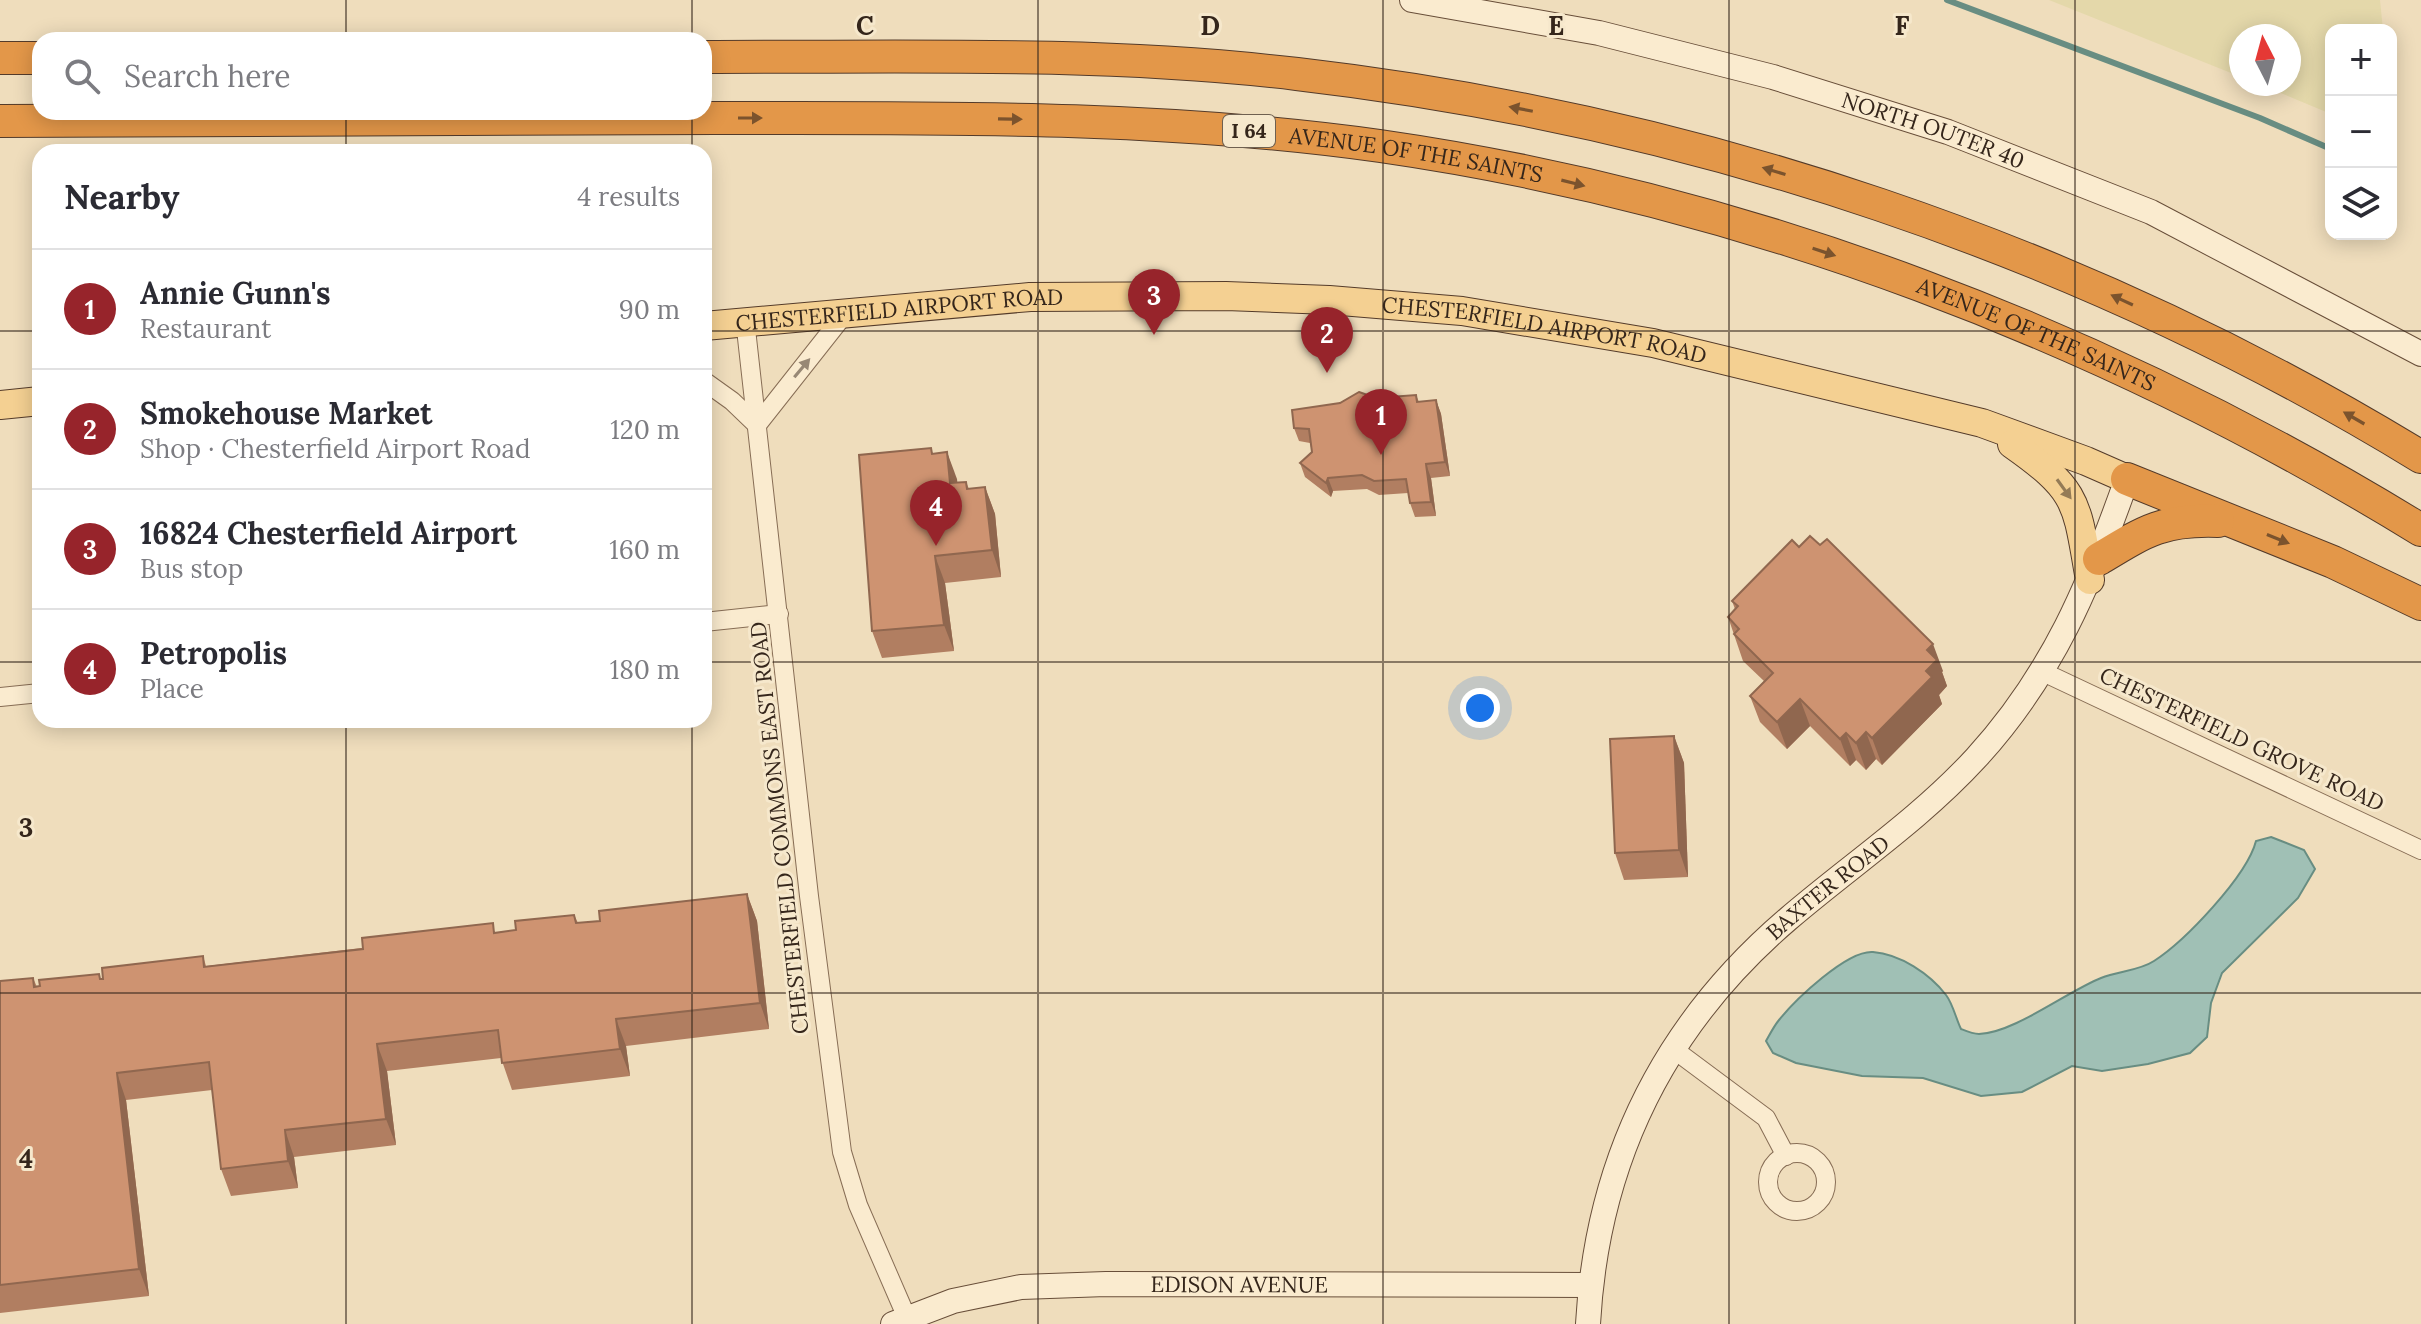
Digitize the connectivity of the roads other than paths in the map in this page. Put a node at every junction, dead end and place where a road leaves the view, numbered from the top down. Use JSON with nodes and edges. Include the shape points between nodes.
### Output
{"nodes":[{"id":1,"x":1412,"y":0,"type":"edge"},
{"id":2,"x":712,"y":57,"type":"edge"},
{"id":3,"x":0,"y":58,"type":"edge"},
{"id":4,"x":32,"y":58,"type":"edge"},
{"id":5,"x":518,"y":120,"type":"edge"},
{"id":6,"x":712,"y":120,"type":"edge"},
{"id":7,"x":0,"y":121,"type":"edge"},
{"id":8,"x":847,"y":311,"type":"junction"},
{"id":9,"x":745,"y":320,"type":"junction"},
{"id":10,"x":712,"y":325,"type":"edge"},
{"id":11,"x":2421,"y":354,"type":"edge"},
{"id":12,"x":712,"y":387,"type":"edge"},
{"id":13,"x":32,"y":402,"type":"edge"},
{"id":14,"x":0,"y":405,"type":"edge"},
{"id":15,"x":1982,"y":423,"type":"junction"},
{"id":16,"x":757,"y":425,"type":"junction"},
{"id":17,"x":2421,"y":457,"type":"edge"},
{"id":18,"x":2127,"y":479,"type":"junction"},
{"id":19,"x":2234,"y":521,"type":"junction"},
{"id":20,"x":2421,"y":530,"type":"edge"},
{"id":21,"x":2094,"y":570,"type":"junction"},
{"id":22,"x":2421,"y":604,"type":"edge"},
{"id":23,"x":779,"y":614,"type":"junction"},
{"id":24,"x":712,"y":621,"type":"edge"},
{"id":25,"x":2043,"y":672,"type":"junction"},
{"id":26,"x":32,"y":694,"type":"edge"},
{"id":27,"x":0,"y":697,"type":"edge"},
{"id":28,"x":2421,"y":850,"type":"edge"},
{"id":29,"x":1672,"y":1048,"type":"junction"},
{"id":30,"x":1786,"y":1156,"type":"dead end"},
{"id":31,"x":1590,"y":1285,"type":"junction"},
{"id":32,"x":900,"y":1321,"type":"edge"},
{"id":33,"x":1588,"y":1324,"type":"edge"}],
"edges":[{"from":1,"to":11,"type":"street","name":"NORTH OUTER 40","via":[[1599,33],[1773,77],[1948,132],[2151,212]]},
{"from":17,"to":2,"type":"highway","one_way":true,"via":[[2253,362],[2013,254],[1824,186],[1600,125],[1373,84],[1218,66],[1063,58]]},
{"from":3,"to":4,"type":"highway"},
{"from":7,"to":5,"type":"highway","name":"AVENUE OF THE SAINTS","number":"I 64","one_way":true},
{"from":6,"to":20,"type":"highway","name":"AVENUE OF THE SAINTS","number":"I 64","one_way":true,"via":[[1145,122],[1362,144],[1558,179],[1754,230],[1971,304],[2198,406]]},
{"from":8,"to":9,"type":"main road","name":"CHESTERFIELD AIRPORT ROAD"},
{"from":8,"to":15,"type":"main road","name":"CHESTERFIELD AIRPORT ROAD","via":[[1002,298],[1125,295],[1329,300],[1462,311],[1653,343]]},
{"from":16,"to":8,"type":"street","one_way":true},
{"from":9,"to":10,"type":"main road","name":"CHESTERFIELD AIRPORT ROAD"},
{"from":9,"to":16,"type":"street","name":"CHESTERFIELD COMMONS EAST ROAD"},
{"from":12,"to":16,"type":"street"},
{"from":13,"to":14,"type":"main road"},
{"from":15,"to":18,"type":"main road","name":"CHESTERFIELD AIRPORT ROAD"},
{"from":15,"to":21,"type":"main road","one_way":true,"via":[[2059,480],[2079,514]]},
{"from":16,"to":23,"type":"street","name":"CHESTERFIELD COMMONS EAST ROAD"},
{"from":18,"to":19,"type":"highway"},
{"from":18,"to":21,"type":"street","name":"BAXTER ROAD"},
{"from":19,"to":21,"type":"highway","via":[[2164,524],[2141,533]]},
{"from":19,"to":22,"type":"highway","one_way":true},
{"from":21,"to":25,"type":"street","name":"BAXTER ROAD"},
{"from":23,"to":24,"type":"street"},
{"from":23,"to":32,"type":"street","name":"CHESTERFIELD COMMONS EAST ROAD","via":[[842,1152]]},
{"from":25,"to":28,"type":"street","name":"CHESTERFIELD GROVE ROAD"},
{"from":25,"to":29,"type":"street","name":"BAXTER ROAD","via":[[1978,756],[1874,852],[1755,949]]},
{"from":26,"to":27,"type":"street"},
{"from":29,"to":30,"type":"street","via":[[1766,1118]]},
{"from":29,"to":31,"type":"street","name":"BAXTER ROAD","via":[[1613,1177]]},
{"from":31,"to":32,"type":"street","name":"EDISON AVENUE","via":[[1021,1287],[964,1298]]},
{"from":31,"to":33,"type":"street","name":"BAXTER ROAD"}]}
